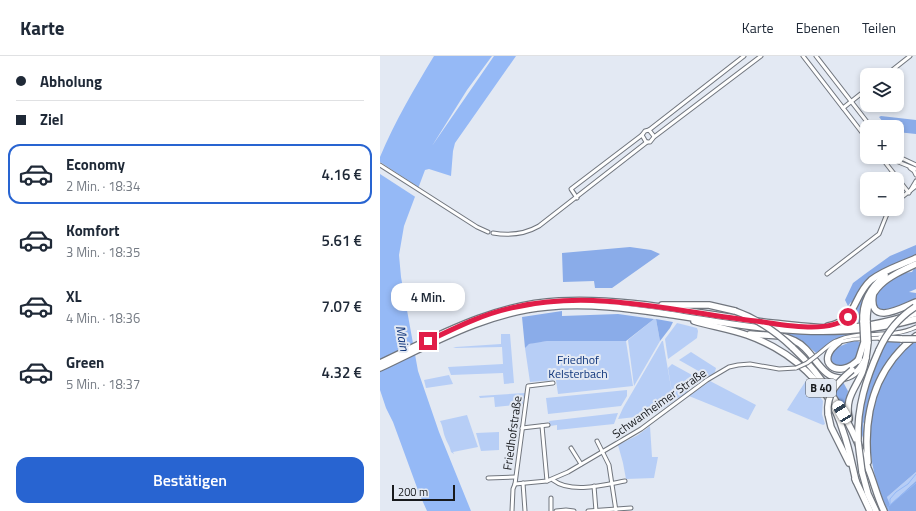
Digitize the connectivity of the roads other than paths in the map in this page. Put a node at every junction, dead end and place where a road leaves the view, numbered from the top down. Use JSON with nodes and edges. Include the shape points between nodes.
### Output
{"nodes":[{"id":1,"x":744,"y":56,"type":"edge"},
{"id":2,"x":761,"y":56,"type":"edge"},
{"id":3,"x":803,"y":56,"type":"edge"},
{"id":4,"x":816,"y":56,"type":"edge"},
{"id":5,"x":910,"y":56,"type":"edge"},
{"id":6,"x":895,"y":68,"type":"edge"},
{"id":7,"x":860,"y":95,"type":"edge"},
{"id":8,"x":851,"y":102,"type":"junction"},
{"id":9,"x":843,"y":108,"type":"junction"},
{"id":10,"x":866,"y":120,"type":"edge"},
{"id":11,"x":860,"y":129,"type":"edge"},
{"id":12,"x":649,"y":130,"type":"junction"},
{"id":13,"x":642,"y":135,"type":"junction"},
{"id":14,"x":654,"y":138,"type":"junction"},
{"id":15,"x":647,"y":142,"type":"junction"},
{"id":16,"x":906,"y":161,"type":"joint"},
{"id":17,"x":887,"y":164,"type":"edge"},
{"id":18,"x":380,"y":165,"type":"edge"},
{"id":19,"x":905,"y":165,"type":"junction"},
{"id":20,"x":916,"y":165,"type":"edge"},
{"id":21,"x":916,"y":169,"type":"edge"},
{"id":22,"x":916,"y":175,"type":"edge"},
{"id":23,"x":916,"y":181,"type":"edge"},
{"id":24,"x":916,"y":186,"type":"edge"},
{"id":25,"x":909,"y":193,"type":"junction"},
{"id":26,"x":904,"y":196,"type":"edge"},
{"id":27,"x":577,"y":198,"type":"junction"},
{"id":28,"x":886,"y":216,"type":"edge"},
{"id":29,"x":488,"y":232,"type":"dead end"},
{"id":30,"x":493,"y":233,"type":"dead end"},
{"id":31,"x":916,"y":258,"type":"edge"},
{"id":32,"x":916,"y":264,"type":"edge"},
{"id":33,"x":894,"y":268,"type":"junction"},
{"id":34,"x":827,"y":274,"type":"dead end"},
{"id":35,"x":875,"y":291,"type":"junction"},
{"id":36,"x":647,"y":306,"type":"junction"},
{"id":37,"x":916,"y":307,"type":"edge"},
{"id":38,"x":666,"y":314,"type":"junction"},
{"id":39,"x":916,"y":319,"type":"edge"},
{"id":40,"x":865,"y":322,"type":"junction"},
{"id":41,"x":808,"y":327,"type":"junction"},
{"id":42,"x":916,"y":327,"type":"edge"},
{"id":43,"x":740,"y":333,"type":"junction"},
{"id":44,"x":916,"y":336,"type":"edge"},
{"id":45,"x":441,"y":337,"type":"junction"},
{"id":46,"x":881,"y":338,"type":"junction"},
{"id":47,"x":916,"y":339,"type":"edge"},
{"id":48,"x":839,"y":342,"type":"junction"},
{"id":49,"x":866,"y":342,"type":"junction"},
{"id":50,"x":821,"y":352,"type":"junction"},
{"id":51,"x":866,"y":358,"type":"junction"},
{"id":52,"x":859,"y":359,"type":"junction"},
{"id":53,"x":380,"y":363,"type":"edge"},
{"id":54,"x":380,"y":368,"type":"edge"},
{"id":55,"x":554,"y":383,"type":"dead end"},
{"id":56,"x":849,"y":424,"type":"junction"},
{"id":57,"x":548,"y":425,"type":"dead end"},
{"id":58,"x":542,"y":426,"type":"junction"},
{"id":59,"x":522,"y":428,"type":"junction"},
{"id":60,"x":597,"y":441,"type":"dead end"},
{"id":61,"x":571,"y":448,"type":"dead end"},
{"id":62,"x":603,"y":452,"type":"junction"},
{"id":63,"x":581,"y":464,"type":"junction"},
{"id":64,"x":868,"y":469,"type":"junction"},
{"id":65,"x":515,"y":477,"type":"junction"},
{"id":66,"x":488,"y":478,"type":"dead end"},
{"id":67,"x":553,"y":480,"type":"junction"},
{"id":68,"x":547,"y":481,"type":"junction"},
{"id":69,"x":625,"y":481,"type":"dead end"},
{"id":70,"x":856,"y":481,"type":"junction"},
{"id":71,"x":523,"y":483,"type":"junction"},
{"id":72,"x":515,"y":484,"type":"junction"},
{"id":73,"x":612,"y":484,"type":"junction"},
{"id":74,"x":594,"y":486,"type":"junction"},
{"id":75,"x":550,"y":498,"type":"dead end"},
{"id":76,"x":631,"y":508,"type":"dead end"},
{"id":77,"x":616,"y":510,"type":"edge"},
{"id":78,"x":512,"y":511,"type":"edge"},
{"id":79,"x":525,"y":511,"type":"edge"},
{"id":80,"x":551,"y":511,"type":"edge"},
{"id":81,"x":556,"y":511,"type":"edge"},
{"id":82,"x":574,"y":511,"type":"edge"},
{"id":83,"x":588,"y":511,"type":"edge"},
{"id":84,"x":596,"y":511,"type":"edge"},
{"id":85,"x":870,"y":511,"type":"edge"},
{"id":86,"x":876,"y":511,"type":"edge"},
{"id":87,"x":884,"y":511,"type":"edge"}],
"edges":[{"from":1,"to":12,"type":"street"},
{"from":2,"to":14,"type":"street"},
{"from":3,"to":9,"type":"street"},
{"from":4,"to":8,"type":"street"},
{"from":5,"to":6,"type":"street"},
{"from":7,"to":8,"type":"street"},
{"from":8,"to":9,"type":"street"},
{"from":8,"to":10,"type":"street"},
{"from":9,"to":11,"type":"street"},
{"from":12,"to":13,"type":"street"},
{"from":12,"to":14,"type":"street"},
{"from":13,"to":15,"type":"street"},
{"from":13,"to":27,"type":"street","via":[[571,189]]},
{"from":14,"to":15,"type":"street"},
{"from":15,"to":27,"type":"street"},
{"from":16,"to":19,"type":"street"},
{"from":16,"to":20,"type":"street"},
{"from":17,"to":25,"type":"street"},
{"from":18,"to":29,"type":"street"},
{"from":19,"to":21,"type":"street"},
{"from":19,"to":22,"type":"street"},
{"from":23,"to":25,"type":"street"},
{"from":24,"to":25,"type":"street"},
{"from":25,"to":26,"type":"street"},
{"from":27,"to":30,"type":"street","via":[[534,229],[512,235]]},
{"from":28,"to":34,"type":"street","via":[[878,234]]},
{"from":31,"to":33,"type":"highway"},
{"from":32,"to":35,"type":"highway","via":[[887,279]]},
{"from":33,"to":40,"type":"highway","via":[[870,290],[863,308]]},
{"from":33,"to":41,"type":"highway","via":[[870,282],[844,320],[831,325]]},
{"from":35,"to":37,"type":"highway","via":[[873,306],[882,314]]},
{"from":35,"to":40,"type":"highway","via":[[868,304]]},
{"from":36,"to":41,"type":"highway","number":"B 40"},
{"from":36,"to":45,"type":"highway","number":"B 40","via":[[590,300],[539,302],[490,314]]},
{"from":36,"to":56,"type":"highway","number":"B 40","bridge":true,"via":[[718,306],[764,324],[792,347],[821,379]]},
{"from":37,"to":41,"type":"highway","number":"B 40","via":[[888,321],[860,326]]},
{"from":37,"to":86,"type":"highway","bridge":true,"via":[[892,327],[879,350],[863,393],[858,420],[858,452],[868,494]]},
{"from":38,"to":39,"type":"highway","number":"B 40","via":[[752,327],[809,332],[870,329]]},
{"from":38,"to":43,"type":"highway","number":"B 40"},
{"from":38,"to":45,"type":"highway","number":"B 40","via":[[604,306],[542,307],[494,318]]},
{"from":40,"to":49,"type":"highway","bridge":true},
{"from":42,"to":46,"type":"street","via":[[898,336]]},
{"from":42,"to":50,"type":"street","via":[[890,335],[845,338]]},
{"from":43,"to":51,"type":"highway","via":[[780,336],[794,340],[809,351],[823,370],[837,378],[854,374]]},
{"from":43,"to":70,"type":"highway","number":"B 40","via":[[764,342],[787,355],[800,364],[817,382],[833,406],[840,423]]},
{"from":44,"to":64,"type":"highway","via":[[903,347],[878,382],[866,430]]},
{"from":45,"to":53,"type":"highway","number":"B 40"},
{"from":45,"to":54,"type":"highway","number":"B 40"},
{"from":46,"to":47,"type":"highway","bridge":true},
{"from":46,"to":48,"type":"street"},
{"from":48,"to":50,"type":"street"},
{"from":48,"to":52,"type":"highway","via":[[828,354],[827,359],[831,366],[846,369]]},
{"from":49,"to":51,"type":"highway"},
{"from":49,"to":52,"type":"highway"},
{"from":50,"to":62,"type":"street","name":"Schwanheimer Straße","bridge":true,"via":[[796,368],[776,369],[750,364],[729,367],[707,380],[641,429]]},
{"from":51,"to":56,"type":"highway","via":[[848,399]]},
{"from":52,"to":70,"type":"highway","bridge":true,"via":[[832,390],[828,403],[831,427]]},
{"from":55,"to":59,"type":"street","name":"Friedhofstraße","via":[[528,386]]},
{"from":56,"to":64,"type":"highway"},
{"from":57,"to":58,"type":"street"},
{"from":58,"to":59,"type":"street"},
{"from":58,"to":68,"type":"street"},
{"from":59,"to":65,"type":"street","name":"Friedhofstraße"},
{"from":60,"to":62,"type":"street"},
{"from":61,"to":63,"type":"street"},
{"from":62,"to":63,"type":"street","name":"Schwanheimer Straße"},
{"from":62,"to":73,"type":"street","via":[[609,465]]},
{"from":63,"to":67,"type":"street","name":"Schwanheimer Straße"},
{"from":64,"to":87,"type":"highway"},
{"from":65,"to":66,"type":"street"},
{"from":65,"to":72,"type":"street","name":"Friedhofstraße"},
{"from":67,"to":68,"type":"street","name":"Schwanheimer Straße"},
{"from":67,"to":74,"type":"street","via":[[560,484],[583,488]]},
{"from":68,"to":71,"type":"street","name":"Schwanheimer Straße"},
{"from":69,"to":73,"type":"street"},
{"from":70,"to":85,"type":"highway","number":"B 40"},
{"from":71,"to":72,"type":"street","name":"Schwanheimer Straße"},
{"from":71,"to":79,"type":"street"},
{"from":72,"to":78,"type":"street","name":"Friedhofstraße"},
{"from":73,"to":74,"type":"street"},
{"from":73,"to":77,"type":"street"},
{"from":74,"to":84,"type":"street"},
{"from":75,"to":80,"type":"street"},
{"from":76,"to":77,"type":"street"},
{"from":77,"to":84,"type":"street"},
{"from":81,"to":82,"type":"street"},
{"from":83,"to":84,"type":"street"}]}
